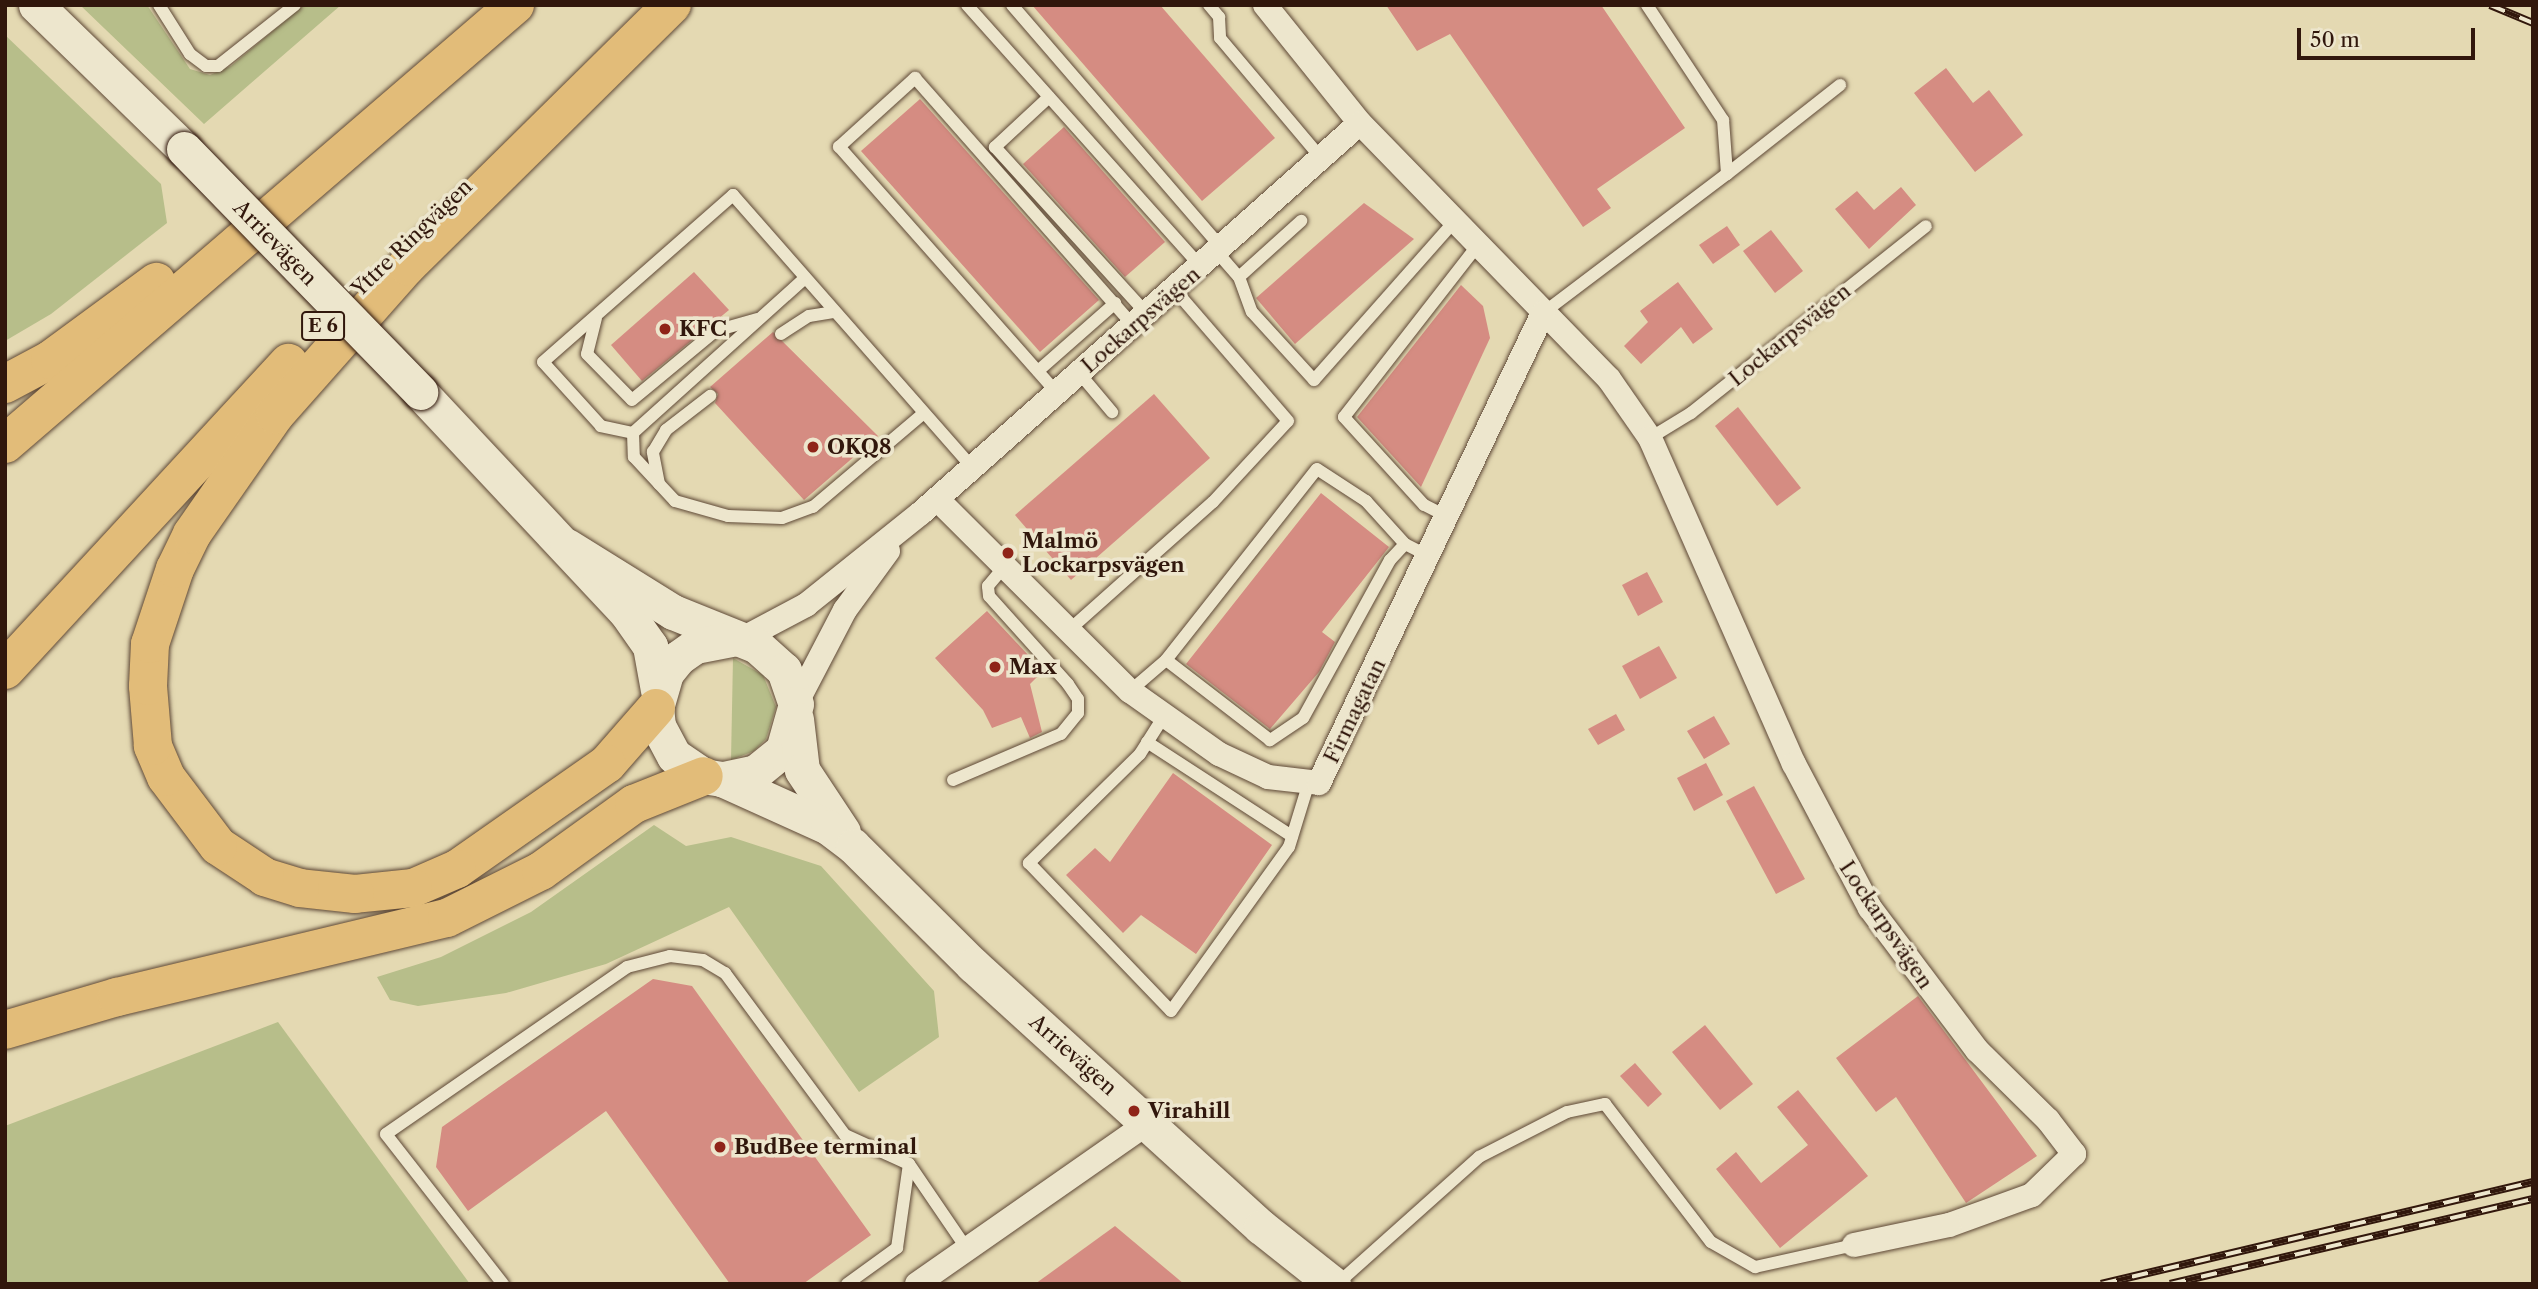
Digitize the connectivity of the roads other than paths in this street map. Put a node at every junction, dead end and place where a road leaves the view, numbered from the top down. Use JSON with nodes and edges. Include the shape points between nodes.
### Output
{"nodes":[{"id":1,"x":36,"y":5,"type":"edge"},
{"id":2,"x":159,"y":5,"type":"edge"},
{"id":3,"x":295,"y":5,"type":"edge"},
{"id":4,"x":489,"y":5,"type":"edge"},
{"id":5,"x":514,"y":5,"type":"edge"},
{"id":6,"x":663,"y":5,"type":"edge"},
{"id":7,"x":672,"y":5,"type":"edge"},
{"id":8,"x":967,"y":5,"type":"edge"},
{"id":9,"x":1012,"y":5,"type":"edge"},
{"id":10,"x":1209,"y":5,"type":"edge"},
{"id":11,"x":1265,"y":5,"type":"edge"},
{"id":12,"x":1647,"y":5,"type":"edge"},
{"id":13,"x":1840,"y":85,"type":"dead end"},
{"id":14,"x":1049,"y":97,"type":"junction"},
{"id":15,"x":1360,"y":123,"type":"junction"},
{"id":16,"x":1321,"y":158,"type":"junction"},
{"id":17,"x":1727,"y":174,"type":"junction"},
{"id":18,"x":1301,"y":221,"type":"dead end"},
{"id":19,"x":1454,"y":222,"type":"junction"},
{"id":20,"x":1926,"y":226,"type":"dead end"},
{"id":21,"x":1477,"y":246,"type":"junction"},
{"id":22,"x":1213,"y":256,"type":"junction"},
{"id":23,"x":1239,"y":277,"type":"junction"},
{"id":24,"x":806,"y":278,"type":"junction"},
{"id":25,"x":1175,"y":290,"type":"junction"},
{"id":26,"x":1115,"y":303,"type":"junction"},
{"id":27,"x":835,"y":312,"type":"junction"},
{"id":28,"x":1543,"y":313,"type":"junction"},
{"id":29,"x":597,"y":314,"type":"junction"},
{"id":30,"x":761,"y":318,"type":"junction"},
{"id":31,"x":1140,"y":320,"type":"junction"},
{"id":32,"x":781,"y":334,"type":"dead end"},
{"id":33,"x":1038,"y":371,"type":"junction"},
{"id":34,"x":1080,"y":374,"type":"junction"},
{"id":35,"x":5,"y":384,"type":"edge"},
{"id":36,"x":1057,"y":393,"type":"junction"},
{"id":37,"x":710,"y":396,"type":"dead end"},
{"id":38,"x":1112,"y":412,"type":"dead end"},
{"id":39,"x":924,"y":413,"type":"junction"},
{"id":40,"x":633,"y":433,"type":"junction"},
{"id":41,"x":1650,"y":438,"type":"junction"},
{"id":42,"x":5,"y":444,"type":"edge"},
{"id":43,"x":972,"y":467,"type":"junction"},
{"id":44,"x":659,"y":485,"type":"junction"},
{"id":45,"x":929,"y":506,"type":"junction"},
{"id":46,"x":1448,"y":517,"type":"junction"},
{"id":47,"x":1405,"y":544,"type":"junction"},
{"id":48,"x":568,"y":545,"type":"junction"},
{"id":49,"x":1429,"y":556,"type":"junction"},
{"id":50,"x":1004,"y":567,"type":"junction"},
{"id":51,"x":1068,"y":631,"type":"junction"},
{"id":52,"x":736,"y":640,"type":"junction"},
{"id":53,"x":1166,"y":660,"type":"junction"},
{"id":54,"x":5,"y":670,"type":"edge"},
{"id":55,"x":1130,"y":691,"type":"junction"},
{"id":56,"x":657,"y":699,"type":"junction"},
{"id":57,"x":796,"y":710,"type":"junction"},
{"id":58,"x":1164,"y":716,"type":"junction"},
{"id":59,"x":1147,"y":742,"type":"junction"},
{"id":60,"x":713,"y":777,"type":"junction"},
{"id":61,"x":953,"y":780,"type":"dead end"},
{"id":62,"x":1309,"y":782,"type":"junction"},
{"id":63,"x":1292,"y":836,"type":"junction"},
{"id":64,"x":853,"y":846,"type":"junction"},
{"id":65,"x":5,"y":1030,"type":"edge"},
{"id":66,"x":1148,"y":1123,"type":"junction"},
{"id":67,"x":909,"y":1164,"type":"junction"},
{"id":68,"x":1854,"y":1245,"type":"joint"},
{"id":69,"x":967,"y":1249,"type":"junction"},
{"id":70,"x":503,"y":1284,"type":"edge"},
{"id":71,"x":847,"y":1284,"type":"edge"},
{"id":72,"x":917,"y":1284,"type":"edge"},
{"id":73,"x":1335,"y":1284,"type":"edge"}],
"edges":[{"from":1,"to":48,"type":"main road","name":"Arrievägen","bridge":true,"via":[[184,149]]},
{"from":2,"to":3,"type":"lane","via":[[190,54],[206,66],[218,66]]},
{"from":4,"to":35,"type":"highway","via":[[114,315]]},
{"from":5,"to":42,"type":"highway"},
{"from":6,"to":54,"type":"highway","name":"Yttre Ringvägen","number":"E 6","via":[[393,254],[177,478]]},
{"from":7,"to":56,"type":"highway","via":[[407,266],[275,415],[192,534],[174,569],[150,644],[148,685],[153,746],[166,777],[218,846],[265,877],[300,888],[355,894],[413,888],[457,869],[607,764]]},
{"from":8,"to":14,"type":"lane"},
{"from":9,"to":22,"type":"lane"},
{"from":10,"to":16,"type":"lane","via":[[1219,17],[1220,38]]},
{"from":11,"to":15,"type":"street","name":"Lockarpsvägen"},
{"from":12,"to":17,"type":"lane","via":[[1723,120]]},
{"from":13,"to":17,"type":"lane"},
{"from":14,"to":22,"type":"lane"},
{"from":14,"to":31,"type":"lane","via":[[995,147]]},
{"from":15,"to":16,"type":"street","name":"Lockarpsvägen"},
{"from":15,"to":19,"type":"street","name":"Lockarpsvägen"},
{"from":16,"to":22,"type":"street","name":"Lockarpsvägen"},
{"from":17,"to":28,"type":"lane"},
{"from":18,"to":23,"type":"lane"},
{"from":19,"to":21,"type":"street","name":"Lockarpsvägen"},
{"from":19,"to":23,"type":"lane","via":[[1314,380],[1251,312]]},
{"from":20,"to":41,"type":"lane","name":"Lockarpsvägen","via":[[1691,413]]},
{"from":21,"to":28,"type":"street","name":"Lockarpsvägen"},
{"from":21,"to":46,"type":"lane","via":[[1344,417],[1424,505]]},
{"from":22,"to":23,"type":"lane"},
{"from":22,"to":25,"type":"street","name":"Lockarpsvägen"},
{"from":24,"to":27,"type":"lane"},
{"from":24,"to":29,"type":"lane","via":[[733,195]]},
{"from":24,"to":30,"type":"lane"},
{"from":25,"to":31,"type":"street","name":"Lockarpsvägen"},
{"from":25,"to":51,"type":"lane","via":[[1288,421],[1213,502]]},
{"from":26,"to":31,"type":"lane"},
{"from":26,"to":33,"type":"lane"},
{"from":26,"to":33,"type":"lane","via":[[915,78],[839,147]]},
{"from":27,"to":32,"type":"lane","via":[[809,316]]},
{"from":27,"to":39,"type":"lane"},
{"from":28,"to":41,"type":"street","name":"Lockarpsvägen","via":[[1609,379]]},
{"from":28,"to":46,"type":"street","name":"Firmagatan"},
{"from":29,"to":30,"type":"lane","via":[[587,354],[632,400],[715,331]]},
{"from":29,"to":40,"type":"lane","via":[[543,362],[601,426]]},
{"from":30,"to":40,"type":"lane"},
{"from":31,"to":34,"type":"street","name":"Lockarpsvägen"},
{"from":33,"to":36,"type":"lane"},
{"from":34,"to":36,"type":"street","name":"Lockarpsvägen"},
{"from":34,"to":38,"type":"lane"},
{"from":36,"to":43,"type":"street","name":"Lockarpsvägen"},
{"from":37,"to":44,"type":"lane","via":[[666,430],[653,452]]},
{"from":39,"to":43,"type":"lane"},
{"from":39,"to":44,"type":"lane","via":[[813,507],[782,518],[728,516],[675,501]]},
{"from":40,"to":44,"type":"lane","via":[[634,457]]},
{"from":41,"to":68,"type":"street","name":"Lockarpsvägen","via":[[1794,764],[1870,908],[1977,1050],[2049,1120],[2074,1154],[2032,1195],[1949,1225]]},
{"from":43,"to":45,"type":"street","name":"Lockarpsvägen"},
{"from":45,"to":50,"type":"street","name":"Firmagatan"},
{"from":45,"to":52,"type":"street","name":"Lockarpsvägen","via":[[806,605]]},
{"from":45,"to":57,"type":"street","name":"Lockarpsvägen","via":[[845,610]]},
{"from":46,"to":49,"type":"street","name":"Firmagatan"},
{"from":47,"to":49,"type":"lane"},
{"from":47,"to":53,"type":"lane","via":[[1366,501],[1317,469]]},
{"from":47,"to":53,"type":"lane","via":[[1390,561],[1303,718],[1270,740]]},
{"from":48,"to":52,"type":"main road","name":"Arrievägen","via":[[653,601]]},
{"from":48,"to":56,"type":"main road","name":"Arrievägen","via":[[643,634],[655,659]]},
{"from":49,"to":62,"type":"street","name":"Firmagatan","via":[[1337,752],[1318,783]]},
{"from":50,"to":51,"type":"street","name":"Firmagatan"},
{"from":50,"to":61,"type":"lane","via":[[988,586],[989,596],[1069,684],[1077,699],[1077,713],[1061,734]]},
{"from":51,"to":55,"type":"street","name":"Firmagatan"},
{"from":52,"to":56,"type":"main road","via":[[695,646],[678,658]]},
{"from":52,"to":57,"type":"main road","via":[[778,663]]},
{"from":53,"to":55,"type":"lane"},
{"from":55,"to":58,"type":"street","name":"Firmagatan"},
{"from":56,"to":60,"type":"main road","via":[[664,742],[688,768]]},
{"from":57,"to":60,"type":"main road","via":[[791,734],[771,763],[739,778]]},
{"from":57,"to":64,"type":"main road","name":"Arrievägen","via":[[802,770]]},
{"from":58,"to":59,"type":"lane"},
{"from":58,"to":62,"type":"street","name":"Firmagatan","via":[[1219,754],[1268,777]]},
{"from":59,"to":63,"type":"lane"},
{"from":59,"to":63,"type":"lane","via":[[1029,863],[1171,1011]]},
{"from":60,"to":64,"type":"main road","name":"Arrievägen","via":[[828,827]]},
{"from":60,"to":65,"type":"highway","via":[[644,799],[541,871],[447,918],[117,997]]},
{"from":62,"to":63,"type":"lane"},
{"from":64,"to":66,"type":"main road","name":"Arrievägen","via":[[974,965]]},
{"from":66,"to":69,"type":"street"},
{"from":66,"to":73,"type":"main road","name":"Arrievägen","via":[[1261,1227]]},
{"from":67,"to":69,"type":"lane"},
{"from":67,"to":70,"type":"lane","via":[[845,1135],[725,973],[703,960],[670,956],[627,967],[386,1134]]},
{"from":67,"to":71,"type":"lane","via":[[897,1248]]},
{"from":68,"to":73,"type":"lane","via":[[1755,1267],[1712,1242],[1605,1104],[1567,1112],[1479,1157]]},
{"from":69,"to":72,"type":"street"}]}
